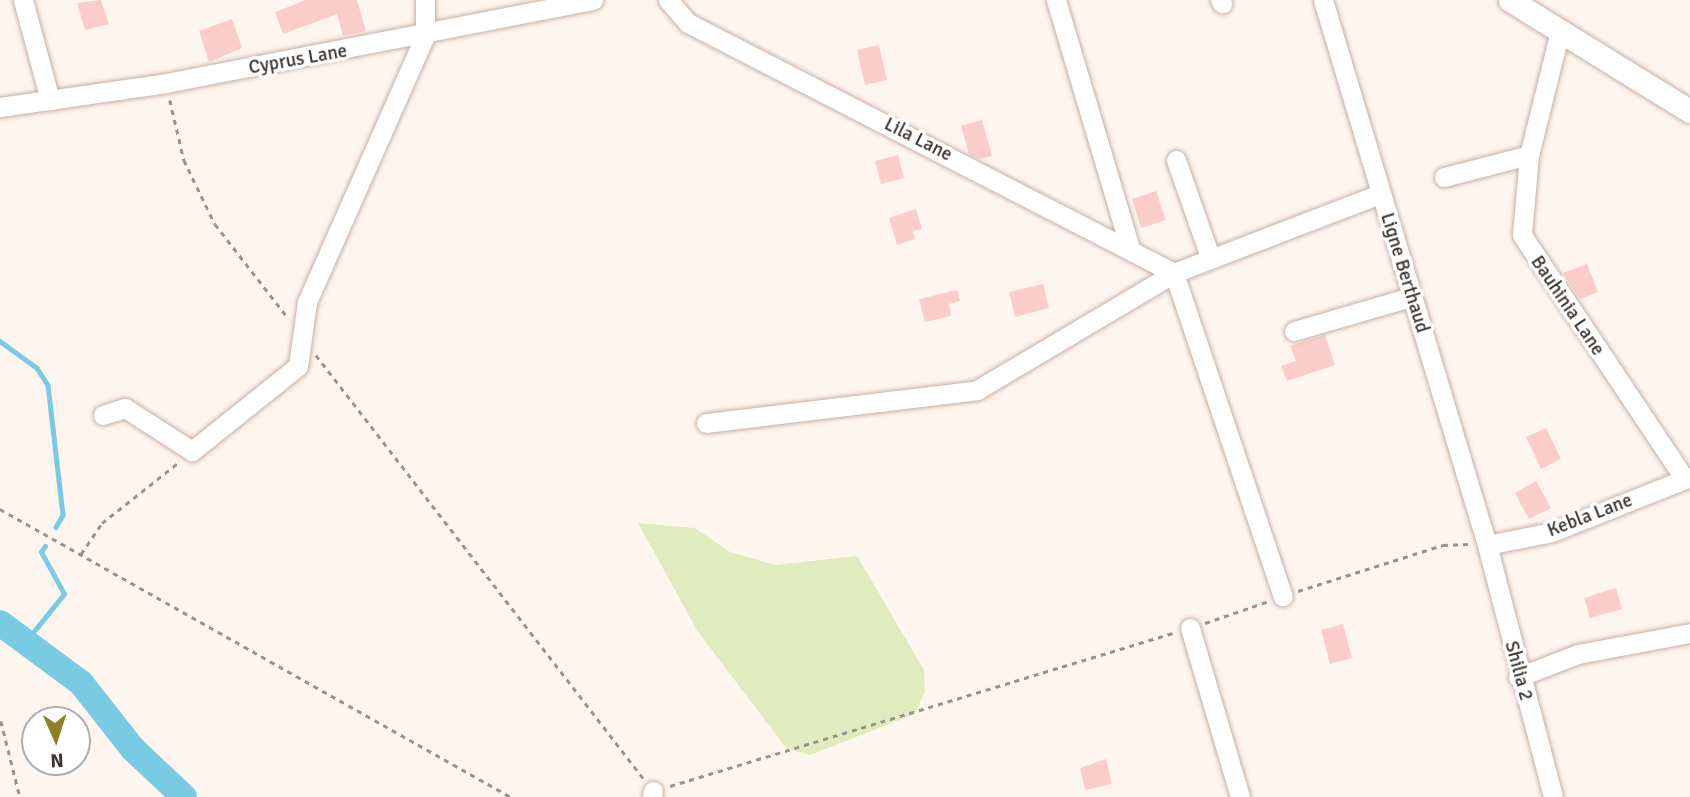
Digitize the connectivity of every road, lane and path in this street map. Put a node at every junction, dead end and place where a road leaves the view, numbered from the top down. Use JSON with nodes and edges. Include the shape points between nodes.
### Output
{"nodes":[{"id":1,"x":23,"y":0,"type":"edge"},
{"id":2,"x":425,"y":0,"type":"edge"},
{"id":3,"x":593,"y":0,"type":"edge"},
{"id":4,"x":668,"y":0,"type":"edge"},
{"id":5,"x":1056,"y":0,"type":"edge"},
{"id":6,"x":1323,"y":0,"type":"edge"},
{"id":7,"x":1510,"y":0,"type":"edge"},
{"id":8,"x":1560,"y":31,"type":"junction"},
{"id":9,"x":425,"y":36,"type":"junction"},
{"id":10,"x":166,"y":83,"type":"junction"},
{"id":11,"x":50,"y":100,"type":"junction"},
{"id":12,"x":0,"y":107,"type":"edge"},
{"id":13,"x":1690,"y":111,"type":"edge"},
{"id":14,"x":1529,"y":155,"type":"junction"},
{"id":15,"x":1175,"y":160,"type":"dead end"},
{"id":16,"x":1444,"y":177,"type":"dead end"},
{"id":17,"x":1380,"y":194,"type":"junction"},
{"id":18,"x":1130,"y":248,"type":"junction"},
{"id":19,"x":1210,"y":257,"type":"junction"},
{"id":20,"x":1174,"y":273,"type":"junction"},
{"id":21,"x":1411,"y":297,"type":"junction"},
{"id":22,"x":1294,"y":331,"type":"dead end"},
{"id":23,"x":298,"y":332,"type":"junction"},
{"id":24,"x":103,"y":415,"type":"dead end"},
{"id":25,"x":706,"y":422,"type":"dead end"},
{"id":26,"x":192,"y":451,"type":"junction"},
{"id":27,"x":1687,"y":478,"type":"edge"},
{"id":28,"x":0,"y":509,"type":"edge"},
{"id":29,"x":1487,"y":545,"type":"junction"},
{"id":30,"x":81,"y":554,"type":"junction"},
{"id":31,"x":1283,"y":596,"type":"junction"},
{"id":32,"x":1190,"y":628,"type":"junction"},
{"id":33,"x":1690,"y":633,"type":"edge"},
{"id":34,"x":1518,"y":677,"type":"junction"},
{"id":35,"x":1,"y":721,"type":"edge"},
{"id":36,"x":652,"y":794,"type":"edge"},
{"id":37,"x":20,"y":797,"type":"edge"},
{"id":38,"x":511,"y":797,"type":"edge"},
{"id":39,"x":1240,"y":797,"type":"edge"},
{"id":40,"x":1553,"y":797,"type":"edge"}],
"edges":[{"from":1,"to":11,"type":"street"},
{"from":2,"to":9,"type":"street"},
{"from":3,"to":9,"type":"street","name":"Cyprus Lane"},
{"from":4,"to":18,"type":"street","name":"Lila Lane","via":[[688,23]]},
{"from":5,"to":18,"type":"street"},
{"from":6,"to":17,"type":"street","name":"Ligne Berthaud"},
{"from":7,"to":8,"type":"main road"},
{"from":8,"to":13,"type":"main road"},
{"from":8,"to":14,"type":"street","name":"Bauhinia Lane"},
{"from":9,"to":10,"type":"street","name":"Cyprus Lane"},
{"from":9,"to":23,"type":"street"},
{"from":10,"to":11,"type":"street","name":"Cyprus Lane"},
{"from":10,"to":23,"type":"path","via":[[184,160],[215,224]]},
{"from":11,"to":12,"type":"street","name":"Cyprus Lane"},
{"from":14,"to":16,"type":"street"},
{"from":14,"to":27,"type":"street","name":"Bauhinia Lane","via":[[1521,234]]},
{"from":15,"to":19,"type":"street"},
{"from":17,"to":19,"type":"street"},
{"from":17,"to":21,"type":"street","name":"Ligne Berthaud"},
{"from":18,"to":20,"type":"street","name":"Lila Lane"},
{"from":19,"to":20,"type":"street"},
{"from":20,"to":25,"type":"street","via":[[977,390]]},
{"from":20,"to":31,"type":"street"},
{"from":21,"to":22,"type":"street"},
{"from":21,"to":29,"type":"street","name":"Ligne Berthaud"},
{"from":23,"to":26,"type":"street","via":[[298,366]]},
{"from":23,"to":36,"type":"path"},
{"from":24,"to":26,"type":"street","via":[[125,408]]},
{"from":26,"to":30,"type":"path","via":[[102,523]]},
{"from":27,"to":29,"type":"street","name":"Kebla Lane","via":[[1552,532]]},
{"from":28,"to":30,"type":"path"},
{"from":29,"to":31,"type":"path","via":[[1443,545]]},
{"from":29,"to":34,"type":"street","name":"Shilia 2"},
{"from":30,"to":38,"type":"path"},
{"from":31,"to":32,"type":"path"},
{"from":32,"to":36,"type":"path"},
{"from":32,"to":39,"type":"street"},
{"from":33,"to":34,"type":"street","via":[[1578,654]]},
{"from":34,"to":40,"type":"street","name":"Shilia 2"},
{"from":35,"to":37,"type":"path"}]}
